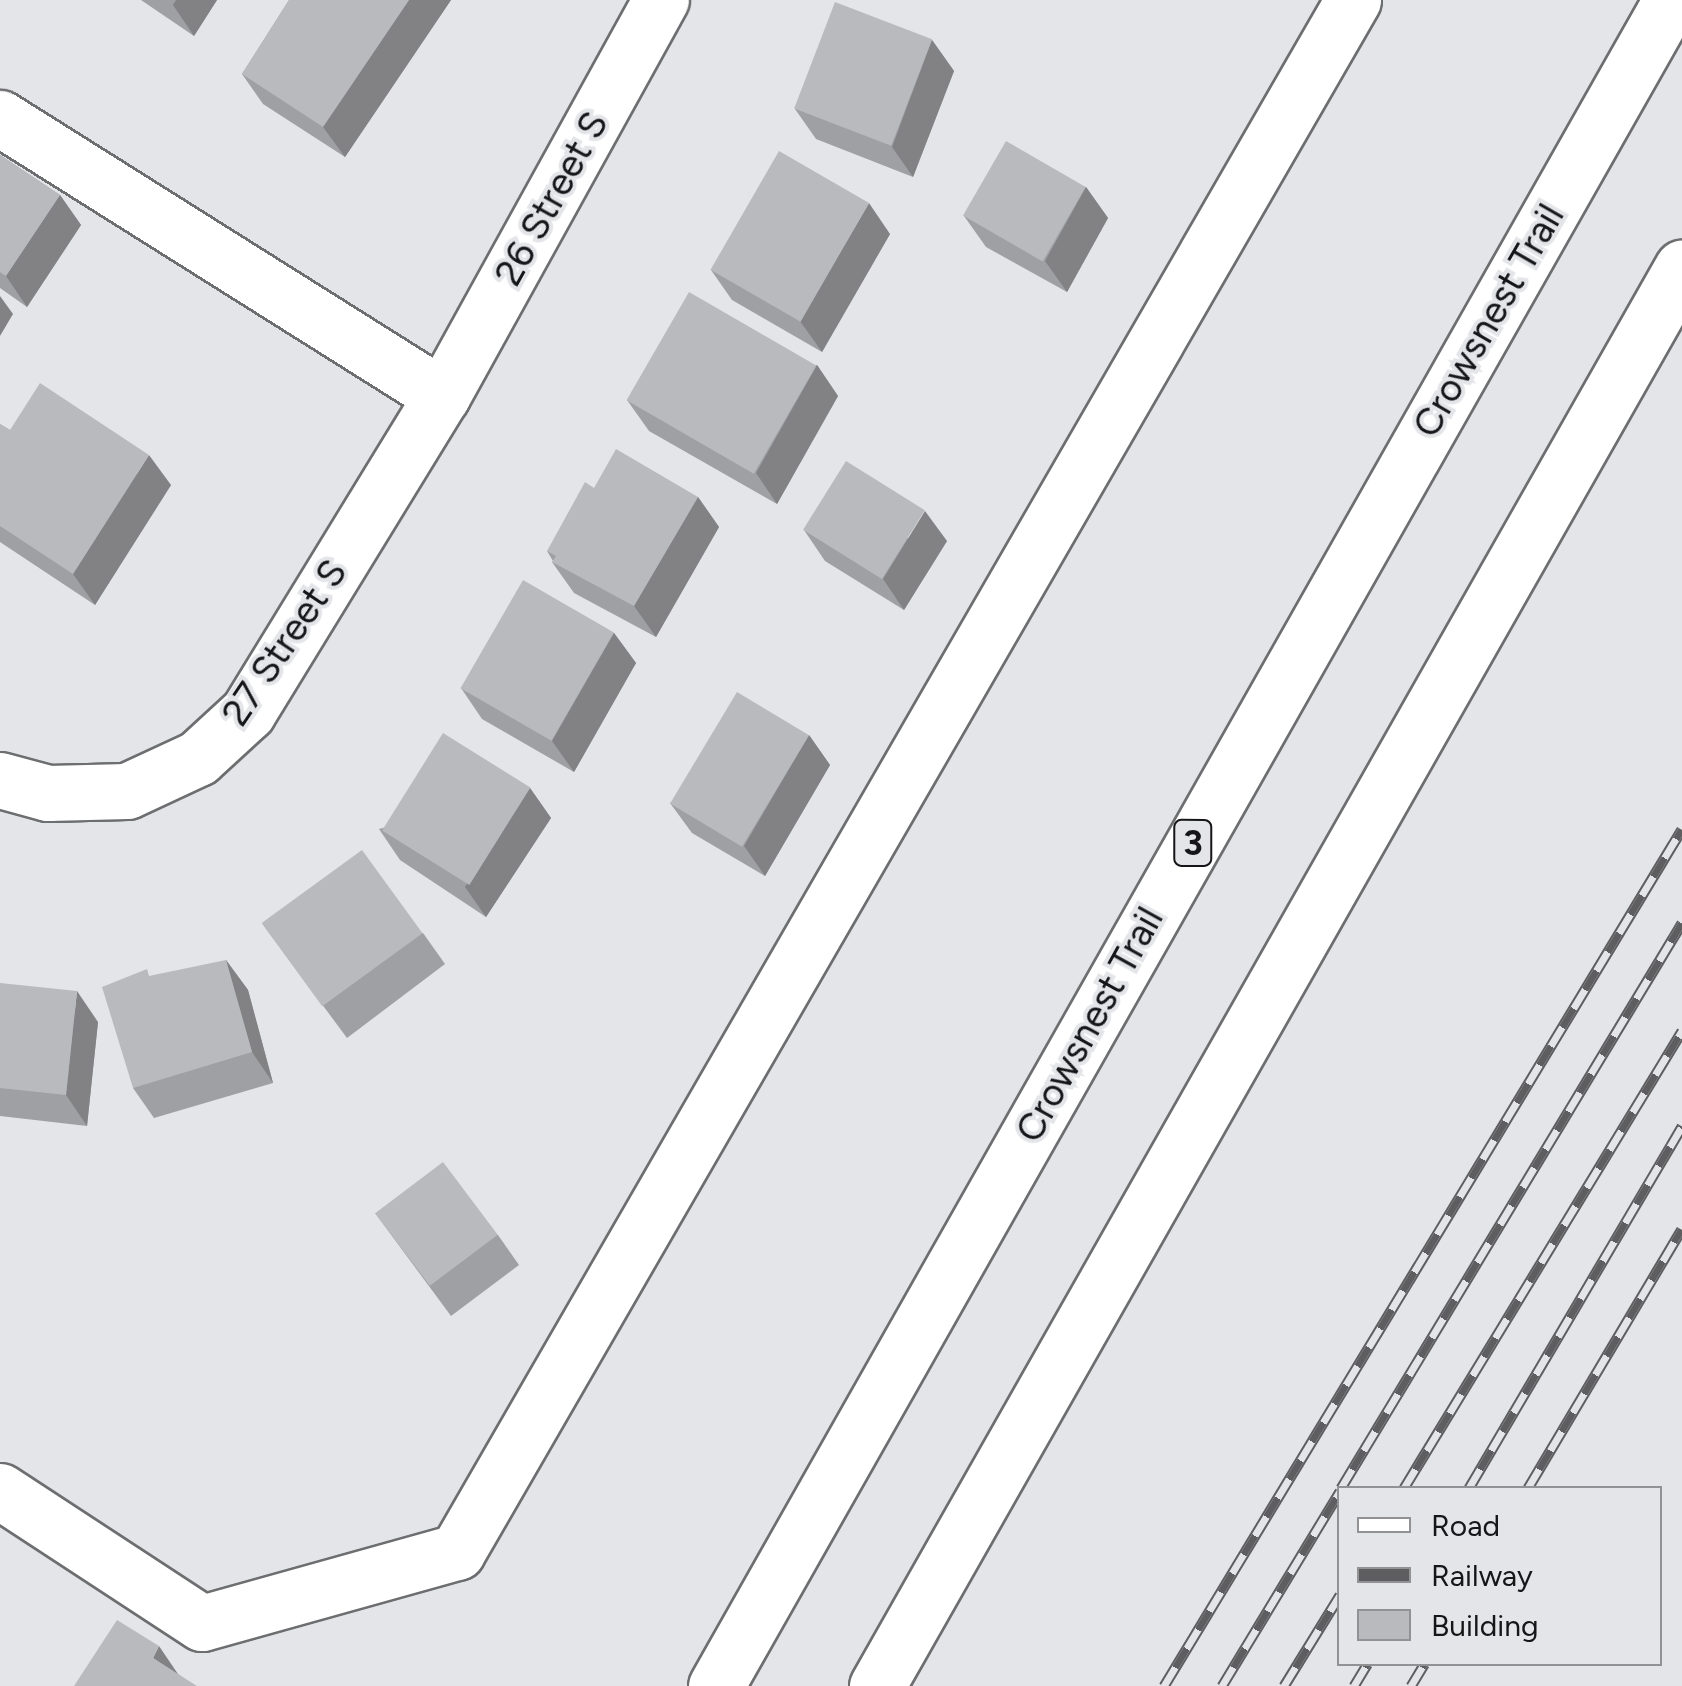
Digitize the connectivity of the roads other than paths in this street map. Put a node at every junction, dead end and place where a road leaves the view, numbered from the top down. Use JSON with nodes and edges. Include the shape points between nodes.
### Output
{"nodes":[{"id":1,"x":660,"y":0,"type":"edge"},
{"id":2,"x":1353,"y":0,"type":"edge"},
{"id":3,"x":1671,"y":0,"type":"edge"},
{"id":4,"x":0,"y":118,"type":"edge"},
{"id":5,"x":1682,"y":268,"type":"edge"},
{"id":6,"x":442,"y":396,"type":"junction"},
{"id":7,"x":0,"y":780,"type":"edge"},
{"id":8,"x":0,"y":1491,"type":"edge"},
{"id":9,"x":716,"y":1686,"type":"edge"},
{"id":10,"x":877,"y":1686,"type":"edge"}],
"edges":[{"from":1,"to":6,"type":"main road","name":"26 Street S"},
{"from":2,"to":8,"type":"main road","via":[[458,1552],[202,1623]]},
{"from":3,"to":9,"type":"main road","name":"Crowsnest Trail","number":"3"},
{"from":4,"to":6,"type":"main road"},
{"from":5,"to":10,"type":"main road"},
{"from":6,"to":7,"type":"main road","name":"27 Street S","via":[[248,712],[224,736],[163,779],[127,791],[48,793]]}]}
